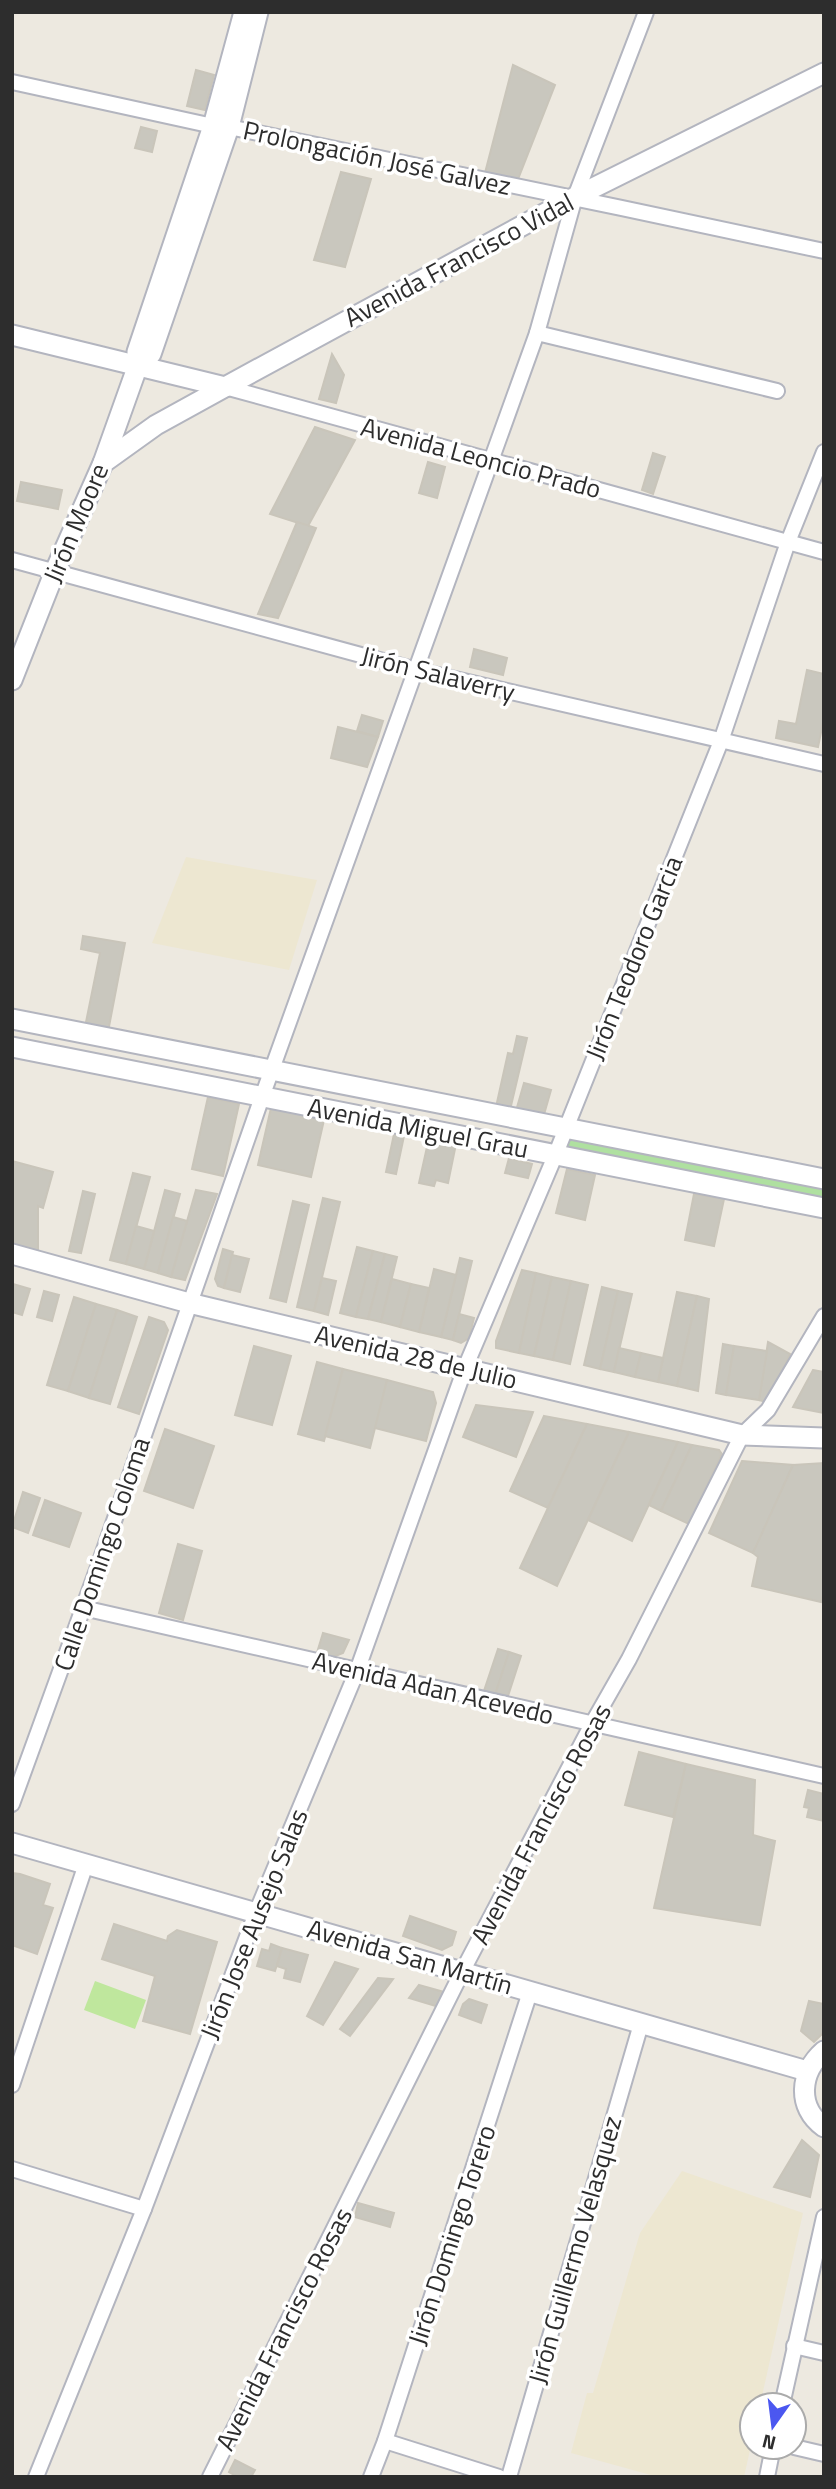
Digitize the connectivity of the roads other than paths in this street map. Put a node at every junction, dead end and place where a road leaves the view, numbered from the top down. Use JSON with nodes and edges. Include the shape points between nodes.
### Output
{"nodes":[{"id":1,"x":244,"y":12,"type":"edge"},
{"id":2,"x":258,"y":12,"type":"edge"},
{"id":3,"x":646,"y":12,"type":"edge"},
{"id":4,"x":824,"y":73,"type":"edge"},
{"id":5,"x":12,"y":82,"type":"edge"},
{"id":6,"x":221,"y":127,"type":"junction"},
{"id":7,"x":575,"y":197,"type":"junction"},
{"id":8,"x":824,"y":251,"type":"edge"},
{"id":9,"x":537,"y":333,"type":"junction"},
{"id":10,"x":12,"y":335,"type":"edge"},
{"id":11,"x":138,"y":365,"type":"junction"},
{"id":12,"x":225,"y":387,"type":"junction"},
{"id":13,"x":777,"y":391,"type":"dead end"},
{"id":14,"x":824,"y":452,"type":"edge"},
{"id":15,"x":491,"y":460,"type":"junction"},
{"id":16,"x":103,"y":463,"type":"junction"},
{"id":17,"x":788,"y":542,"type":"junction"},
{"id":18,"x":824,"y":552,"type":"edge"},
{"id":19,"x":12,"y":561,"type":"edge"},
{"id":20,"x":55,"y":571,"type":"junction"},
{"id":21,"x":416,"y":670,"type":"junction"},
{"id":22,"x":12,"y":680,"type":"edge"},
{"id":23,"x":721,"y":741,"type":"junction"},
{"id":24,"x":824,"y":764,"type":"edge"},
{"id":25,"x":12,"y":1019,"type":"edge"},
{"id":26,"x":12,"y":1048,"type":"edge"},
{"id":27,"x":272,"y":1069,"type":"junction"},
{"id":28,"x":262,"y":1097,"type":"junction"},
{"id":29,"x":565,"y":1128,"type":"junction"},
{"id":30,"x":555,"y":1156,"type":"junction"},
{"id":31,"x":824,"y":1179,"type":"edge"},
{"id":32,"x":824,"y":1208,"type":"edge"},
{"id":33,"x":12,"y":1254,"type":"edge"},
{"id":34,"x":190,"y":1304,"type":"junction"},
{"id":35,"x":824,"y":1316,"type":"edge"},
{"id":36,"x":465,"y":1368,"type":"junction"},
{"id":37,"x":742,"y":1435,"type":"junction"},
{"id":38,"x":824,"y":1438,"type":"edge"},
{"id":39,"x":83,"y":1608,"type":"junction"},
{"id":40,"x":357,"y":1671,"type":"junction"},
{"id":41,"x":592,"y":1724,"type":"junction"},
{"id":42,"x":824,"y":1776,"type":"edge"},
{"id":43,"x":12,"y":1804,"type":"edge"},
{"id":44,"x":12,"y":1843,"type":"edge"},
{"id":45,"x":86,"y":1864,"type":"junction"},
{"id":46,"x":256,"y":1913,"type":"junction"},
{"id":47,"x":463,"y":1972,"type":"junction"},
{"id":48,"x":530,"y":1992,"type":"junction"},
{"id":49,"x":641,"y":2024,"type":"junction"},
{"id":50,"x":824,"y":2051,"type":"edge"},
{"id":51,"x":807,"y":2071,"type":"junction"},
{"id":52,"x":12,"y":2085,"type":"edge"},
{"id":53,"x":824,"y":2127,"type":"edge"},
{"id":54,"x":12,"y":2169,"type":"edge"},
{"id":55,"x":144,"y":2209,"type":"junction"},
{"id":56,"x":824,"y":2217,"type":"edge"},
{"id":57,"x":794,"y":2346,"type":"junction"},
{"id":58,"x":824,"y":2353,"type":"edge"},
{"id":59,"x":785,"y":2391,"type":"edge"},
{"id":60,"x":385,"y":2441,"type":"junction"},
{"id":61,"x":36,"y":2477,"type":"edge"},
{"id":62,"x":210,"y":2477,"type":"edge"},
{"id":63,"x":371,"y":2477,"type":"edge"},
{"id":64,"x":499,"y":2477,"type":"edge"},
{"id":65,"x":509,"y":2477,"type":"edge"}],
"edges":[{"from":1,"to":6,"type":"street"},
{"from":2,"to":6,"type":"street"},
{"from":3,"to":7,"type":"street","name":"Calle Domingo Coloma"},
{"from":4,"to":7,"type":"street","name":"Avenida Francisco Vidal"},
{"from":5,"to":6,"type":"street","name":"Prolongación José Galvez"},
{"from":6,"to":7,"type":"street","name":"Prolongación José Galvez"},
{"from":6,"to":11,"type":"street","name":"Jirón Moore","via":[[137,352]]},
{"from":7,"to":8,"type":"street","name":"Prolongación José Galvez"},
{"from":7,"to":9,"type":"street","name":"Calle Domingo Coloma"},
{"from":7,"to":12,"type":"street","name":"Avenida Francisco Vidal"},
{"from":9,"to":13,"type":"street"},
{"from":9,"to":15,"type":"street","name":"Calle Domingo Coloma"},
{"from":10,"to":11,"type":"street","name":"Avenida Leoncio Prado"},
{"from":11,"to":12,"type":"street","name":"Avenida Leoncio Prado"},
{"from":11,"to":16,"type":"street","name":"Jirón Moore"},
{"from":12,"to":15,"type":"street","name":"Avenida Leoncio Prado"},
{"from":12,"to":16,"type":"street","name":"Avenida Francisco Vidal","via":[[156,425]]},
{"from":14,"to":17,"type":"street","name":"Jirón Teodoro Garcia"},
{"from":15,"to":17,"type":"street","name":"Avenida Leoncio Prado"},
{"from":15,"to":21,"type":"street","name":"Calle Domingo Coloma"},
{"from":16,"to":20,"type":"street","name":"Jirón Moore"},
{"from":17,"to":18,"type":"street","name":"Avenida Leoncio Prado"},
{"from":17,"to":23,"type":"street","name":"Jirón Teodoro Garcia"},
{"from":19,"to":20,"type":"street","name":"Jirón Salaverry"},
{"from":20,"to":21,"type":"street","name":"Jirón Salaverry"},
{"from":20,"to":22,"type":"street","name":"Jirón Moore"},
{"from":21,"to":23,"type":"street","name":"Jirón Salaverry"},
{"from":21,"to":27,"type":"street","name":"Calle Domingo Coloma"},
{"from":23,"to":24,"type":"street","name":"Jirón Salaverry"},
{"from":23,"to":29,"type":"street","name":"Jirón Teodoro Garcia"},
{"from":25,"to":27,"type":"street","name":"Avenida Miguel Grau"},
{"from":26,"to":28,"type":"street","name":"Avenida Miguel Grau"},
{"from":27,"to":28,"type":"street","name":"Calle Domingo Coloma"},
{"from":27,"to":29,"type":"street","name":"Avenida Miguel Grau"},
{"from":28,"to":30,"type":"street","name":"Avenida Miguel Grau"},
{"from":28,"to":34,"type":"street","name":"Calle Domingo Coloma"},
{"from":29,"to":30,"type":"street","name":"Jirón Teodoro Garcia"},
{"from":29,"to":31,"type":"street","name":"Avenida Miguel Grau"},
{"from":30,"to":32,"type":"street","name":"Avenida Miguel Grau"},
{"from":30,"to":36,"type":"street","name":"Jirón Teodoro Garcia"},
{"from":33,"to":34,"type":"street","name":"Avenida 28 de Julio"},
{"from":34,"to":36,"type":"street","name":"Avenida 28 de Julio"},
{"from":34,"to":39,"type":"street","name":"Calle Domingo Coloma"},
{"from":35,"to":37,"type":"street","name":"Avenida Francisco Rosas","via":[[768,1410]]},
{"from":36,"to":37,"type":"street","name":"Avenida 28 de Julio"},
{"from":36,"to":40,"type":"street","name":"Jirón Jose Ausejo Salas"},
{"from":37,"to":38,"type":"street","name":"Avenida 28 de Julio"},
{"from":37,"to":41,"type":"street","name":"Avenida Francisco Rosas"},
{"from":39,"to":40,"type":"street","name":"Avenida Adan Acevedo"},
{"from":39,"to":43,"type":"street","name":"Calle Domingo Coloma"},
{"from":40,"to":41,"type":"street","name":"Avenida Adan Acevedo"},
{"from":40,"to":46,"type":"street","name":"Jirón Jose Ausejo Salas"},
{"from":41,"to":42,"type":"street","name":"Avenida Adan Acevedo"},
{"from":41,"to":47,"type":"street","name":"Avenida Francisco Rosas"},
{"from":44,"to":45,"type":"street","name":"Avenida San Martín"},
{"from":45,"to":46,"type":"street","name":"Avenida San Martín"},
{"from":45,"to":52,"type":"street"},
{"from":46,"to":47,"type":"street","name":"Avenida San Martín"},
{"from":46,"to":55,"type":"street","name":"Jirón Jose Ausejo Salas"},
{"from":47,"to":48,"type":"street","name":"Avenida San Martín"},
{"from":47,"to":62,"type":"street","name":"Avenida Francisco Rosas"},
{"from":48,"to":49,"type":"street","name":"Avenida San Martín"},
{"from":48,"to":60,"type":"street","name":"Jirón Domingo Torero"},
{"from":49,"to":51,"type":"street","name":"Avenida San Martín"},
{"from":49,"to":65,"type":"street","name":"Jirón Guillermo Velasquez"},
{"from":50,"to":51,"type":"street"},
{"from":51,"to":53,"type":"street","via":[[805,2099],[809,2112]]},
{"from":54,"to":55,"type":"street"},
{"from":55,"to":61,"type":"street","name":"Jirón Jose Ausejo Salas"},
{"from":56,"to":57,"type":"street"},
{"from":57,"to":58,"type":"street"},
{"from":57,"to":59,"type":"street"},
{"from":60,"to":63,"type":"street","name":"Jirón Domingo Torero"},
{"from":60,"to":64,"type":"street"}]}
